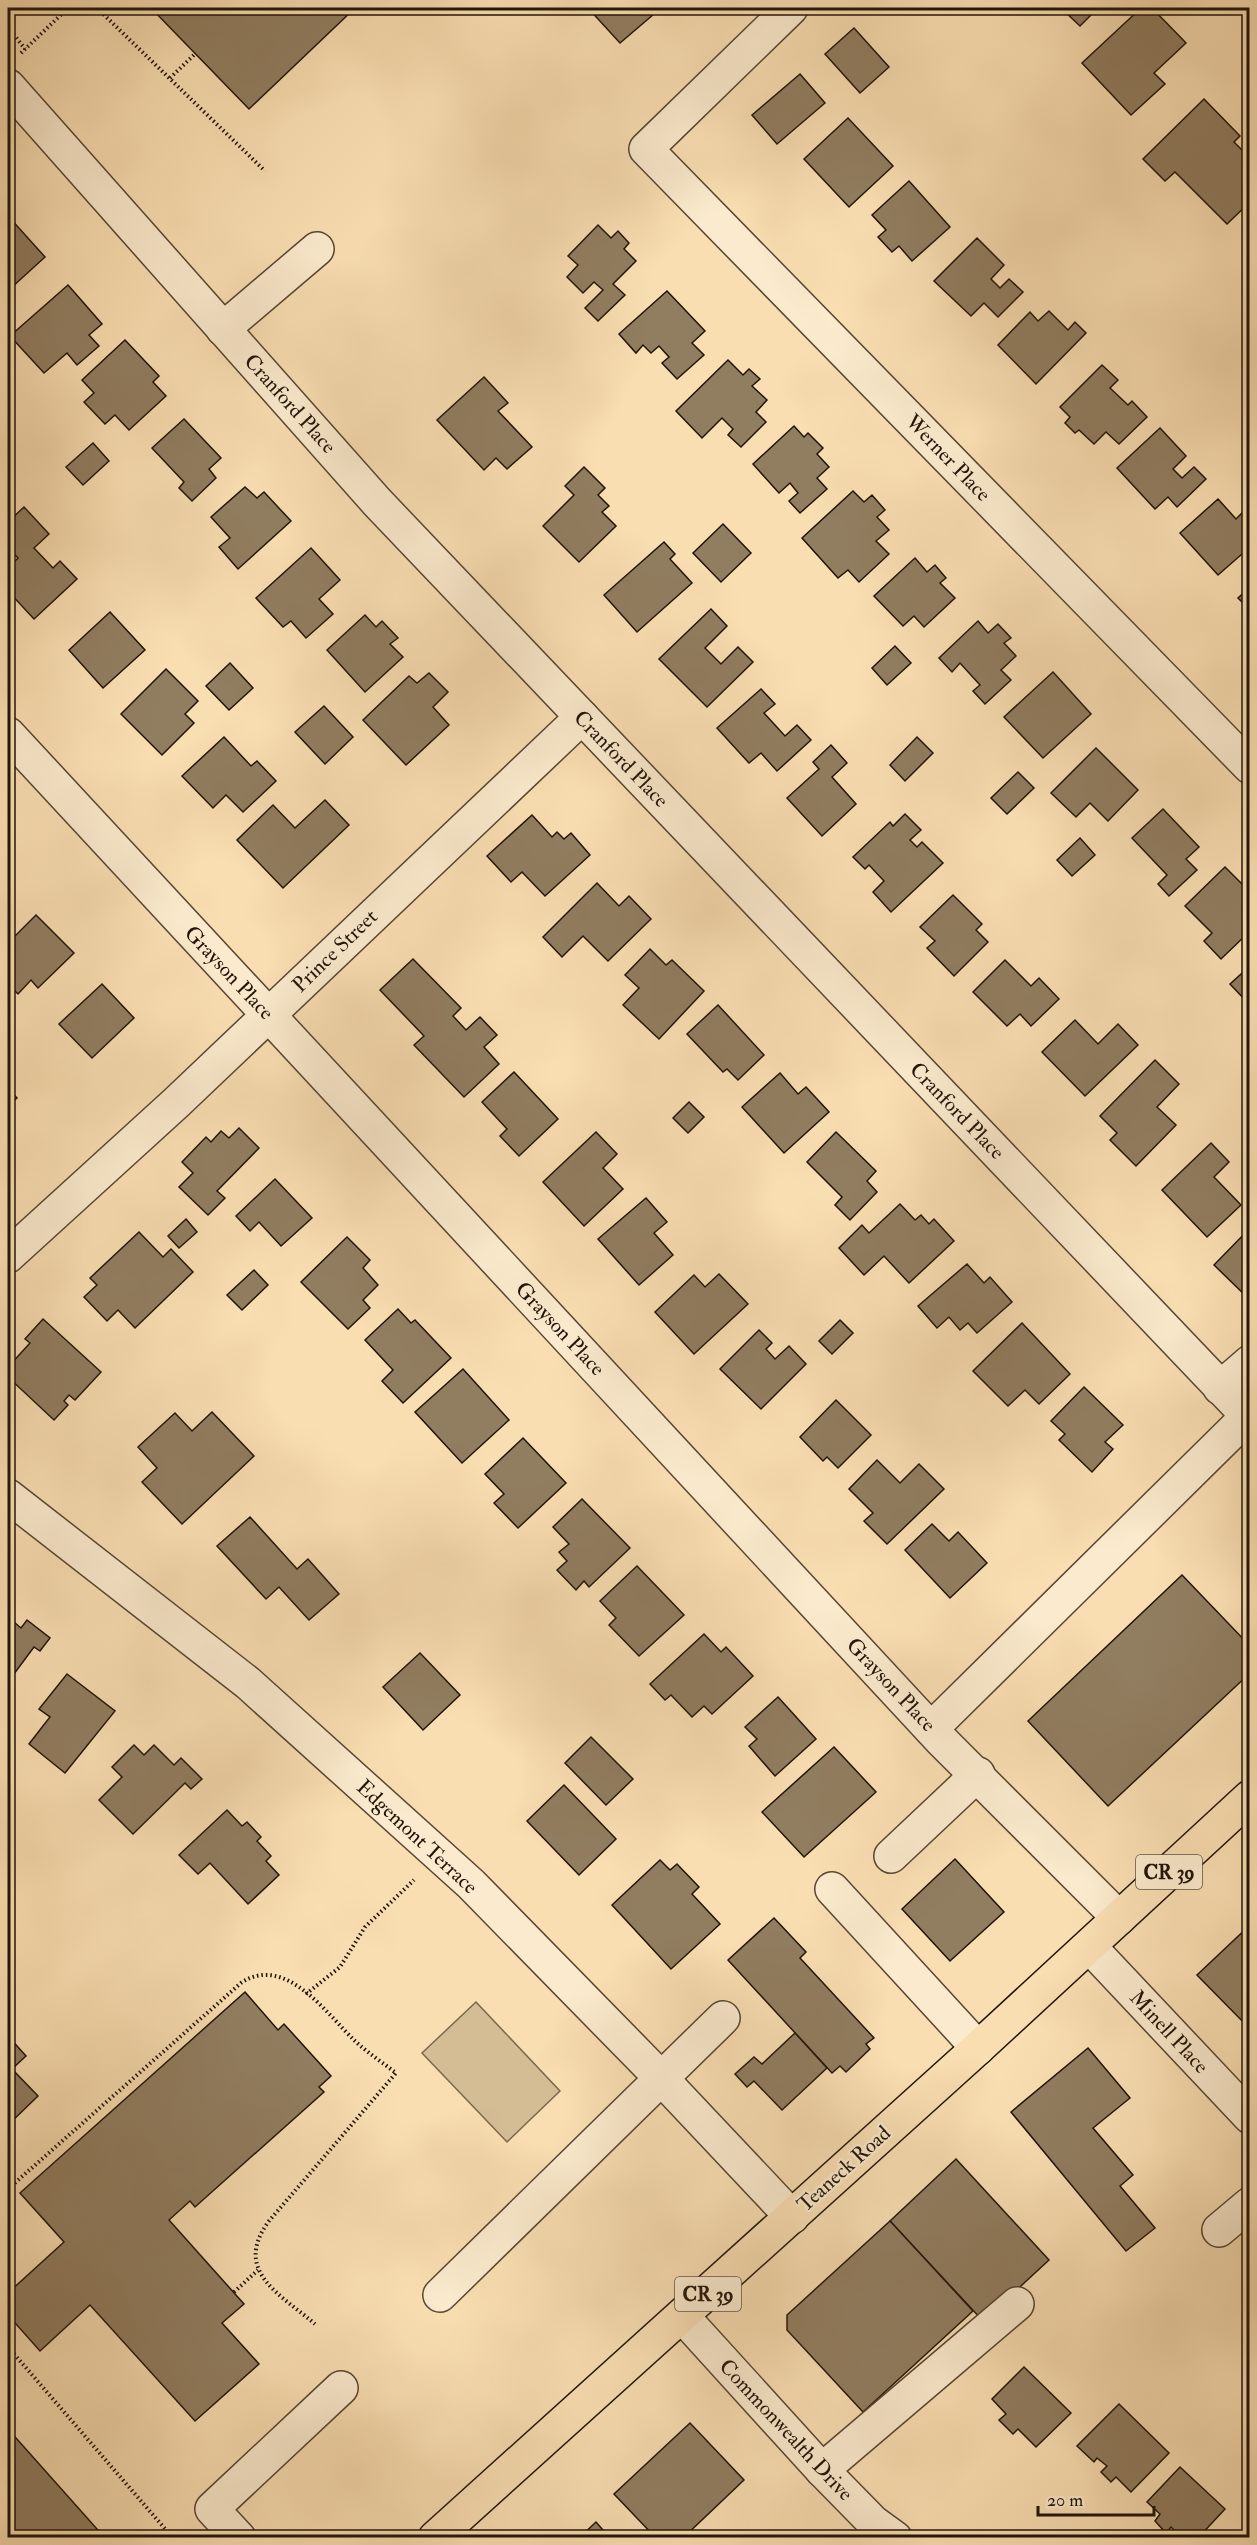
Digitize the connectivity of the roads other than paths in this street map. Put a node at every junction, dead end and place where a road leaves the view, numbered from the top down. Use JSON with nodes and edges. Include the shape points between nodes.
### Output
{"nodes":[{"id":1,"x":791,"y":8,"type":"edge"},
{"id":2,"x":10,"y":73,"type":"edge"},
{"id":3,"x":317,"y":249,"type":"dead end"},
{"id":4,"x":223,"y":329,"type":"junction"},
{"id":5,"x":582,"y":717,"type":"junction"},
{"id":6,"x":8,"y":734,"type":"edge"},
{"id":7,"x":1250,"y":767,"type":"edge"},
{"id":8,"x":268,"y":1015,"type":"junction"},
{"id":9,"x":8,"y":1256,"type":"edge"},
{"id":10,"x":1250,"y":1362,"type":"edge"},
{"id":11,"x":1220,"y":1388,"type":"junction"},
{"id":12,"x":1249,"y":1417,"type":"edge"},
{"id":13,"x":8,"y":1496,"type":"edge"},
{"id":14,"x":932,"y":1729,"type":"junction"},
{"id":15,"x":978,"y":1774,"type":"junction"},
{"id":16,"x":1250,"y":1797,"type":"edge"},
{"id":17,"x":891,"y":1856,"type":"dead end"},
{"id":18,"x":832,"y":1888,"type":"dead end"},
{"id":19,"x":1119,"y":1918,"type":"junction"},
{"id":20,"x":1089,"y":1946,"type":"junction"},
{"id":21,"x":723,"y":2018,"type":"dead end"},
{"id":22,"x":978,"y":2048,"type":"junction"},
{"id":23,"x":662,"y":2078,"type":"junction"},
{"id":24,"x":1250,"y":2117,"type":"edge"},
{"id":25,"x":1250,"y":2204,"type":"edge"},
{"id":26,"x":792,"y":2217,"type":"junction"},
{"id":27,"x":1219,"y":2230,"type":"dead end"},
{"id":28,"x":440,"y":2295,"type":"dead end"},
{"id":29,"x":1017,"y":2304,"type":"dead end"},
{"id":30,"x":683,"y":2317,"type":"junction"},
{"id":31,"x":341,"y":2388,"type":"dead end"},
{"id":32,"x":822,"y":2470,"type":"junction"},
{"id":33,"x":239,"y":2538,"type":"edge"},
{"id":34,"x":435,"y":2538,"type":"edge"},
{"id":35,"x":895,"y":2538,"type":"edge"}],
"edges":[{"from":1,"to":7,"type":"street","name":"Werner Place","via":[[646,149]]},
{"from":2,"to":4,"type":"street","name":"Cranford Place"},
{"from":3,"to":4,"type":"street"},
{"from":4,"to":5,"type":"street","name":"Cranford Place","via":[[377,502]]},
{"from":5,"to":8,"type":"street","name":"Prince Street"},
{"from":5,"to":11,"type":"street","name":"Cranford Place"},
{"from":6,"to":8,"type":"street","name":"Grayson Place"},
{"from":8,"to":9,"type":"street","name":"Prince Street"},
{"from":8,"to":14,"type":"street","name":"Grayson Place"},
{"from":10,"to":11,"type":"street"},
{"from":11,"to":12,"type":"street","name":"Cranford Place"},
{"from":12,"to":14,"type":"street"},
{"from":13,"to":23,"type":"street","name":"Edgemont Terrace","via":[[248,1683],[479,1893]]},
{"from":14,"to":15,"type":"street","name":"Grayson Place"},
{"from":15,"to":17,"type":"street"},
{"from":15,"to":19,"type":"street","name":"Grayson Place"},
{"from":16,"to":19,"type":"main road","name":"Teaneck Road","number":"CR 39"},
{"from":18,"to":22,"type":"street"},
{"from":19,"to":20,"type":"main road","name":"Teaneck Road","number":"CR 39"},
{"from":20,"to":22,"type":"main road","name":"Teaneck Road","number":"CR 39"},
{"from":20,"to":24,"type":"street","name":"Minell Place"},
{"from":21,"to":23,"type":"street"},
{"from":22,"to":26,"type":"main road","name":"Teaneck Road","number":"CR 39"},
{"from":23,"to":26,"type":"street","name":"Edgemont Terrace"},
{"from":23,"to":28,"type":"street"},
{"from":25,"to":27,"type":"street"},
{"from":26,"to":30,"type":"main road","name":"Teaneck Road","number":"CR 39"},
{"from":29,"to":32,"type":"street"},
{"from":30,"to":32,"type":"street","name":"Commonwealth Drive"},
{"from":30,"to":34,"type":"main road","name":"Teaneck Road","number":"CR 39"},
{"from":31,"to":33,"type":"street","via":[[212,2509]]},
{"from":32,"to":35,"type":"street","name":"Commonwealth Drive","via":[[873,2522]]}]}
